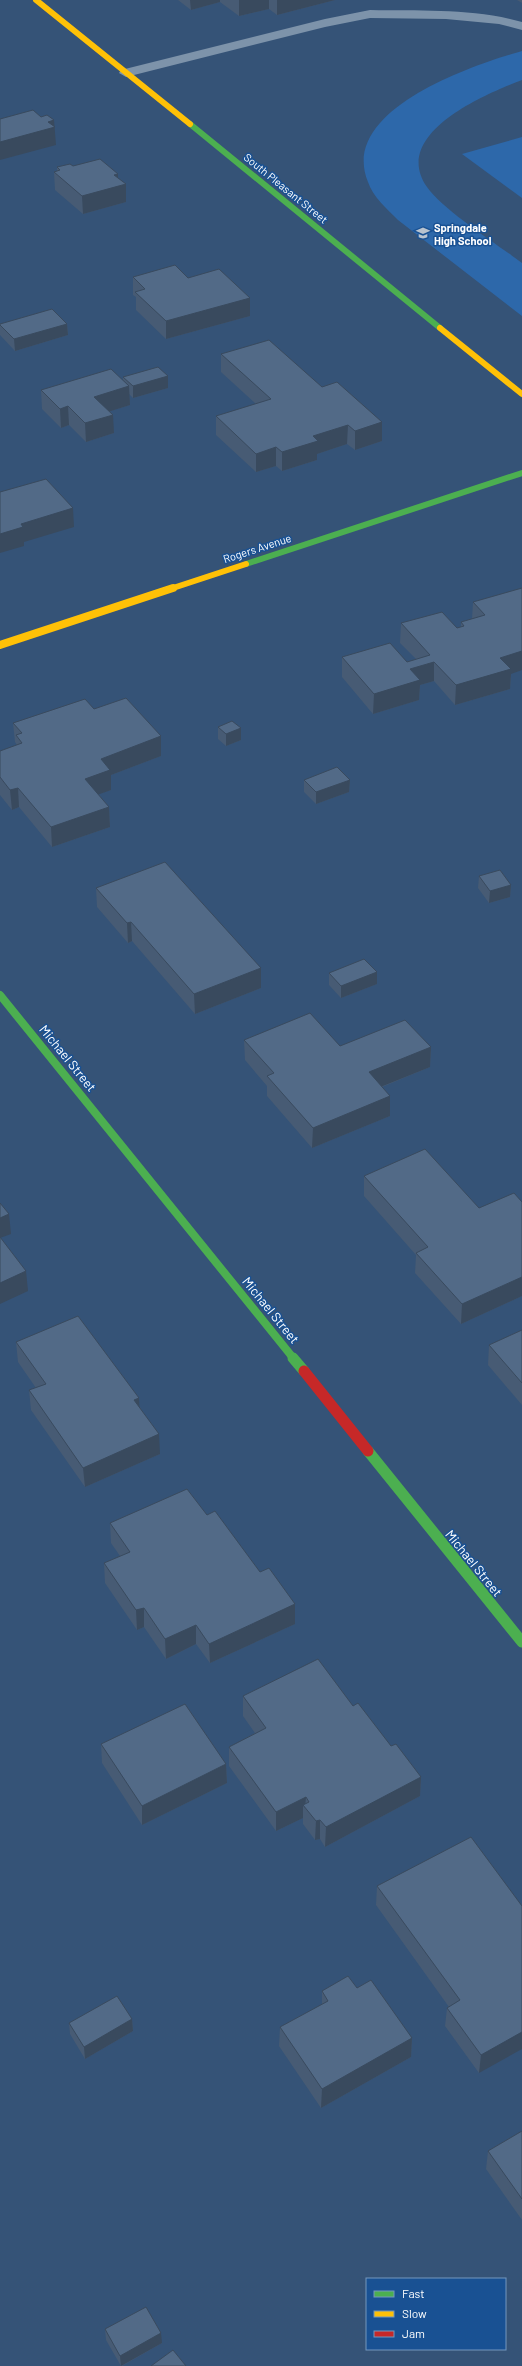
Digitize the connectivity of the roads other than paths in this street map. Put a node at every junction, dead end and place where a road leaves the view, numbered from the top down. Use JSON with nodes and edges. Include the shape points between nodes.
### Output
{"nodes":[{"id":1,"x":36,"y":0,"type":"edge"},
{"id":2,"x":522,"y":26,"type":"edge"},
{"id":3,"x":126,"y":73,"type":"junction"},
{"id":4,"x":522,"y":394,"type":"edge"},
{"id":5,"x":522,"y":473,"type":"edge"},
{"id":6,"x":0,"y":645,"type":"edge"},
{"id":7,"x":0,"y":995,"type":"edge"},
{"id":8,"x":522,"y":1642,"type":"edge"}],
"edges":[{"from":1,"to":3,"type":"street","name":"South Pleasant Street"},
{"from":2,"to":3,"type":"lane","via":[[500,20],[446,15],[370,14]]},
{"from":3,"to":4,"type":"street","name":"South Pleasant Street"},
{"from":5,"to":6,"type":"street","name":"Rogers Avenue"},
{"from":7,"to":8,"type":"street","name":"Michael Street"}]}
